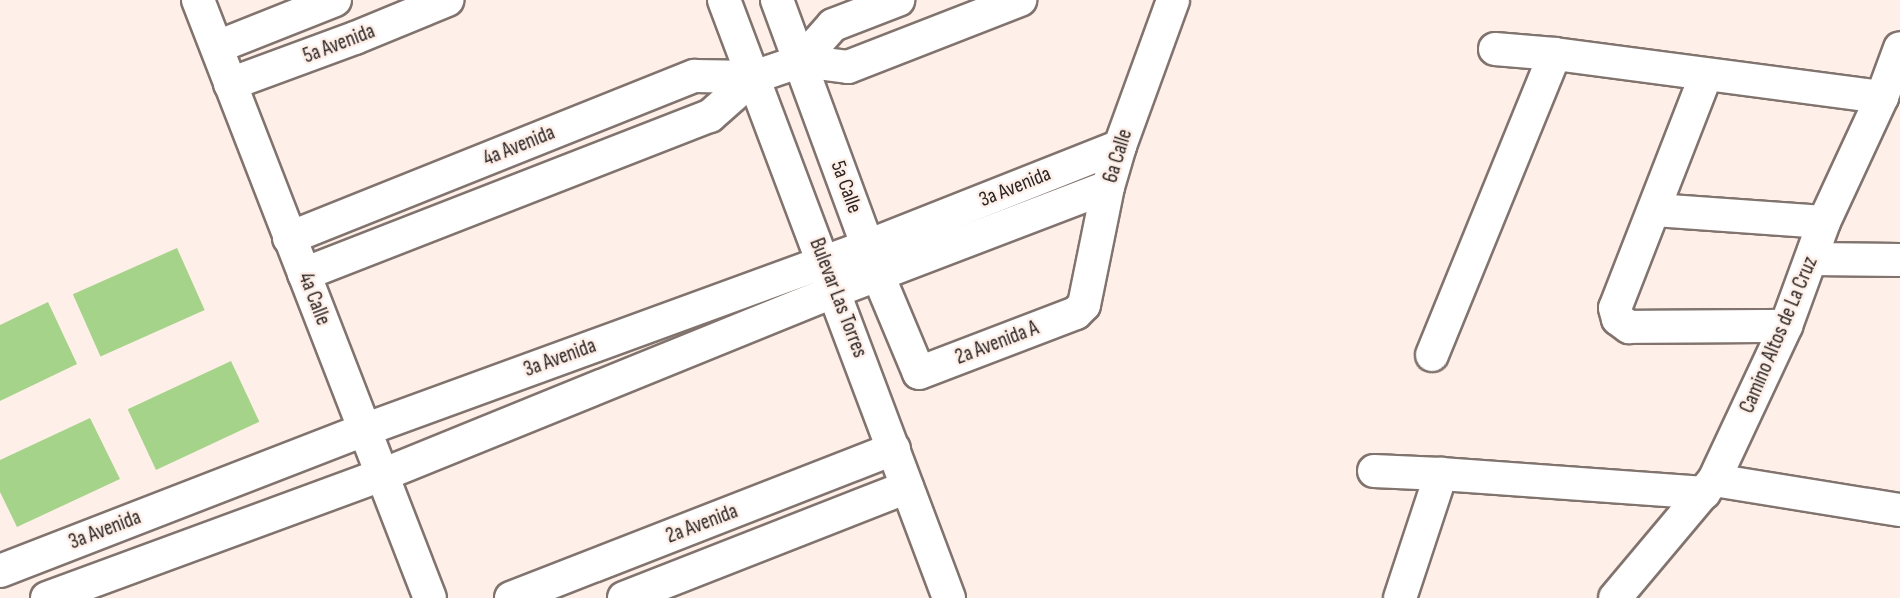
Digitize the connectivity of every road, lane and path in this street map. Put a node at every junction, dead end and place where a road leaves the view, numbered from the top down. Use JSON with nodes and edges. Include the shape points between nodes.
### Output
{"nodes":[{"id":1,"x":198,"y":0,"type":"edge"},
{"id":2,"x":335,"y":0,"type":"edge"},
{"id":3,"x":447,"y":0,"type":"edge"},
{"id":4,"x":724,"y":0,"type":"edge"},
{"id":5,"x":777,"y":0,"type":"edge"},
{"id":6,"x":898,"y":0,"type":"edge"},
{"id":7,"x":1020,"y":0,"type":"edge"},
{"id":8,"x":1173,"y":0,"type":"edge"},
{"id":9,"x":217,"y":47,"type":"junction"},
{"id":10,"x":1900,"y":48,"type":"edge"},
{"id":11,"x":1495,"y":49,"type":"dead end"},
{"id":12,"x":1555,"y":54,"type":"junction"},
{"id":13,"x":801,"y":61,"type":"junction"},
{"id":14,"x":1707,"y":75,"type":"junction"},
{"id":15,"x":754,"y":77,"type":"junction"},
{"id":16,"x":230,"y":84,"type":"junction"},
{"id":17,"x":1882,"y":97,"type":"junction"},
{"id":18,"x":1120,"y":146,"type":"junction"},
{"id":19,"x":1108,"y":187,"type":"junction"},
{"id":20,"x":1655,"y":210,"type":"junction"},
{"id":21,"x":1824,"y":222,"type":"junction"},
{"id":22,"x":289,"y":238,"type":"junction"},
{"id":23,"x":868,"y":246,"type":"junction"},
{"id":24,"x":1812,"y":259,"type":"junction"},
{"id":25,"x":824,"y":260,"type":"junction"},
{"id":26,"x":1900,"y":260,"type":"edge"},
{"id":27,"x":304,"y":274,"type":"junction"},
{"id":28,"x":878,"y":275,"type":"junction"},
{"id":29,"x":836,"y":291,"type":"junction"},
{"id":30,"x":1076,"y":313,"type":"joint"},
{"id":31,"x":1786,"y":326,"type":"junction"},
{"id":32,"x":1432,"y":355,"type":"dead end"},
{"id":33,"x":919,"y":373,"type":"joint"},
{"id":34,"x":364,"y":430,"type":"junction"},
{"id":35,"x":894,"y":449,"type":"junction"},
{"id":36,"x":1374,"y":471,"type":"dead end"},
{"id":37,"x":1442,"y":474,"type":"junction"},
{"id":38,"x":382,"y":475,"type":"junction"},
{"id":39,"x":907,"y":487,"type":"junction"},
{"id":40,"x":1709,"y":487,"type":"junction"},
{"id":41,"x":1900,"y":510,"type":"edge"},
{"id":42,"x":0,"y":571,"type":"edge"},
{"id":43,"x":47,"y":598,"type":"edge"},
{"id":44,"x":430,"y":598,"type":"edge"},
{"id":45,"x":511,"y":598,"type":"edge"},
{"id":46,"x":624,"y":598,"type":"edge"},
{"id":47,"x":949,"y":598,"type":"edge"},
{"id":48,"x":1400,"y":598,"type":"edge"},
{"id":49,"x":1615,"y":598,"type":"edge"}],
"edges":[{"from":1,"to":9,"type":"street","name":"4a Calle"},
{"from":2,"to":9,"type":"street","name":"5a Avenida"},
{"from":3,"to":16,"type":"street","name":"5a Avenida"},
{"from":4,"to":15,"type":"street","name":"Bulevar Las Torres"},
{"from":5,"to":13,"type":"street","name":"5a Calle"},
{"from":6,"to":13,"type":"street","name":"4a Avenida","via":[[833,25]]},
{"from":7,"to":13,"type":"street","name":"4a Avenida","via":[[848,67]]},
{"from":8,"to":18,"type":"street","name":"6a Calle"},
{"from":9,"to":16,"type":"street","name":"4a Calle"},
{"from":10,"to":17,"type":"street","name":"Camino Altos de La Cruz"},
{"from":11,"to":12,"type":"street"},
{"from":12,"to":14,"type":"street"},
{"from":12,"to":32,"type":"street"},
{"from":13,"to":15,"type":"street","name":"4a Avenida"},
{"from":13,"to":23,"type":"street","name":"5a Calle"},
{"from":14,"to":17,"type":"street"},
{"from":14,"to":20,"type":"street"},
{"from":15,"to":22,"type":"street","name":"4a Avenida","via":[[695,76]]},
{"from":15,"to":25,"type":"street","name":"Bulevar Las Torres"},
{"from":15,"to":27,"type":"street","name":"4a Avenida","via":[[710,116]]},
{"from":16,"to":22,"type":"street","name":"4a Calle"},
{"from":17,"to":21,"type":"street","name":"Camino Altos de La Cruz"},
{"from":18,"to":19,"type":"street","name":"6a Calle"},
{"from":18,"to":23,"type":"street","name":"3a Avenida"},
{"from":19,"to":28,"type":"street","name":"3a Avenida"},
{"from":19,"to":30,"type":"street","name":"6a Calle","via":[[1084,305]]},
{"from":20,"to":21,"type":"street"},
{"from":20,"to":31,"type":"street","via":[[1615,308],[1618,319],[1629,327]]},
{"from":21,"to":24,"type":"street","name":"Camino Altos de La Cruz"},
{"from":22,"to":27,"type":"street","name":"4a Calle"},
{"from":23,"to":25,"type":"street","name":"3a Avenida"},
{"from":23,"to":28,"type":"street","name":"5a Calle"},
{"from":24,"to":26,"type":"street"},
{"from":24,"to":31,"type":"street","name":"Camino Altos de La Cruz"},
{"from":25,"to":29,"type":"street","name":"Bulevar Las Torres"},
{"from":25,"to":34,"type":"street","name":"3a Avenida"},
{"from":27,"to":34,"type":"street","name":"4a Calle"},
{"from":28,"to":29,"type":"street","name":"3a Avenida"},
{"from":28,"to":33,"type":"street","name":"5a Calle"},
{"from":29,"to":35,"type":"street","name":"Bulevar Las Torres"},
{"from":29,"to":38,"type":"street","name":"3a Avenida"},
{"from":30,"to":33,"type":"street","name":"2a Avenida A"},
{"from":31,"to":40,"type":"street","name":"Camino Altos de La Cruz"},
{"from":34,"to":38,"type":"street","name":"4a Calle"},
{"from":34,"to":42,"type":"street","name":"3a Avenida"},
{"from":35,"to":39,"type":"street","name":"Bulevar Las Torres"},
{"from":35,"to":45,"type":"street","name":"2a Avenida"},
{"from":36,"to":37,"type":"street"},
{"from":37,"to":40,"type":"street"},
{"from":37,"to":48,"type":"street"},
{"from":38,"to":43,"type":"street","name":"3a Avenida"},
{"from":38,"to":44,"type":"street","name":"4a Calle"},
{"from":39,"to":46,"type":"street","name":"2a Avenida"},
{"from":39,"to":47,"type":"street","name":"Bulevar Las Torres"},
{"from":40,"to":41,"type":"street"},
{"from":40,"to":49,"type":"street","name":"Camino Altos de La Cruz"}]}
